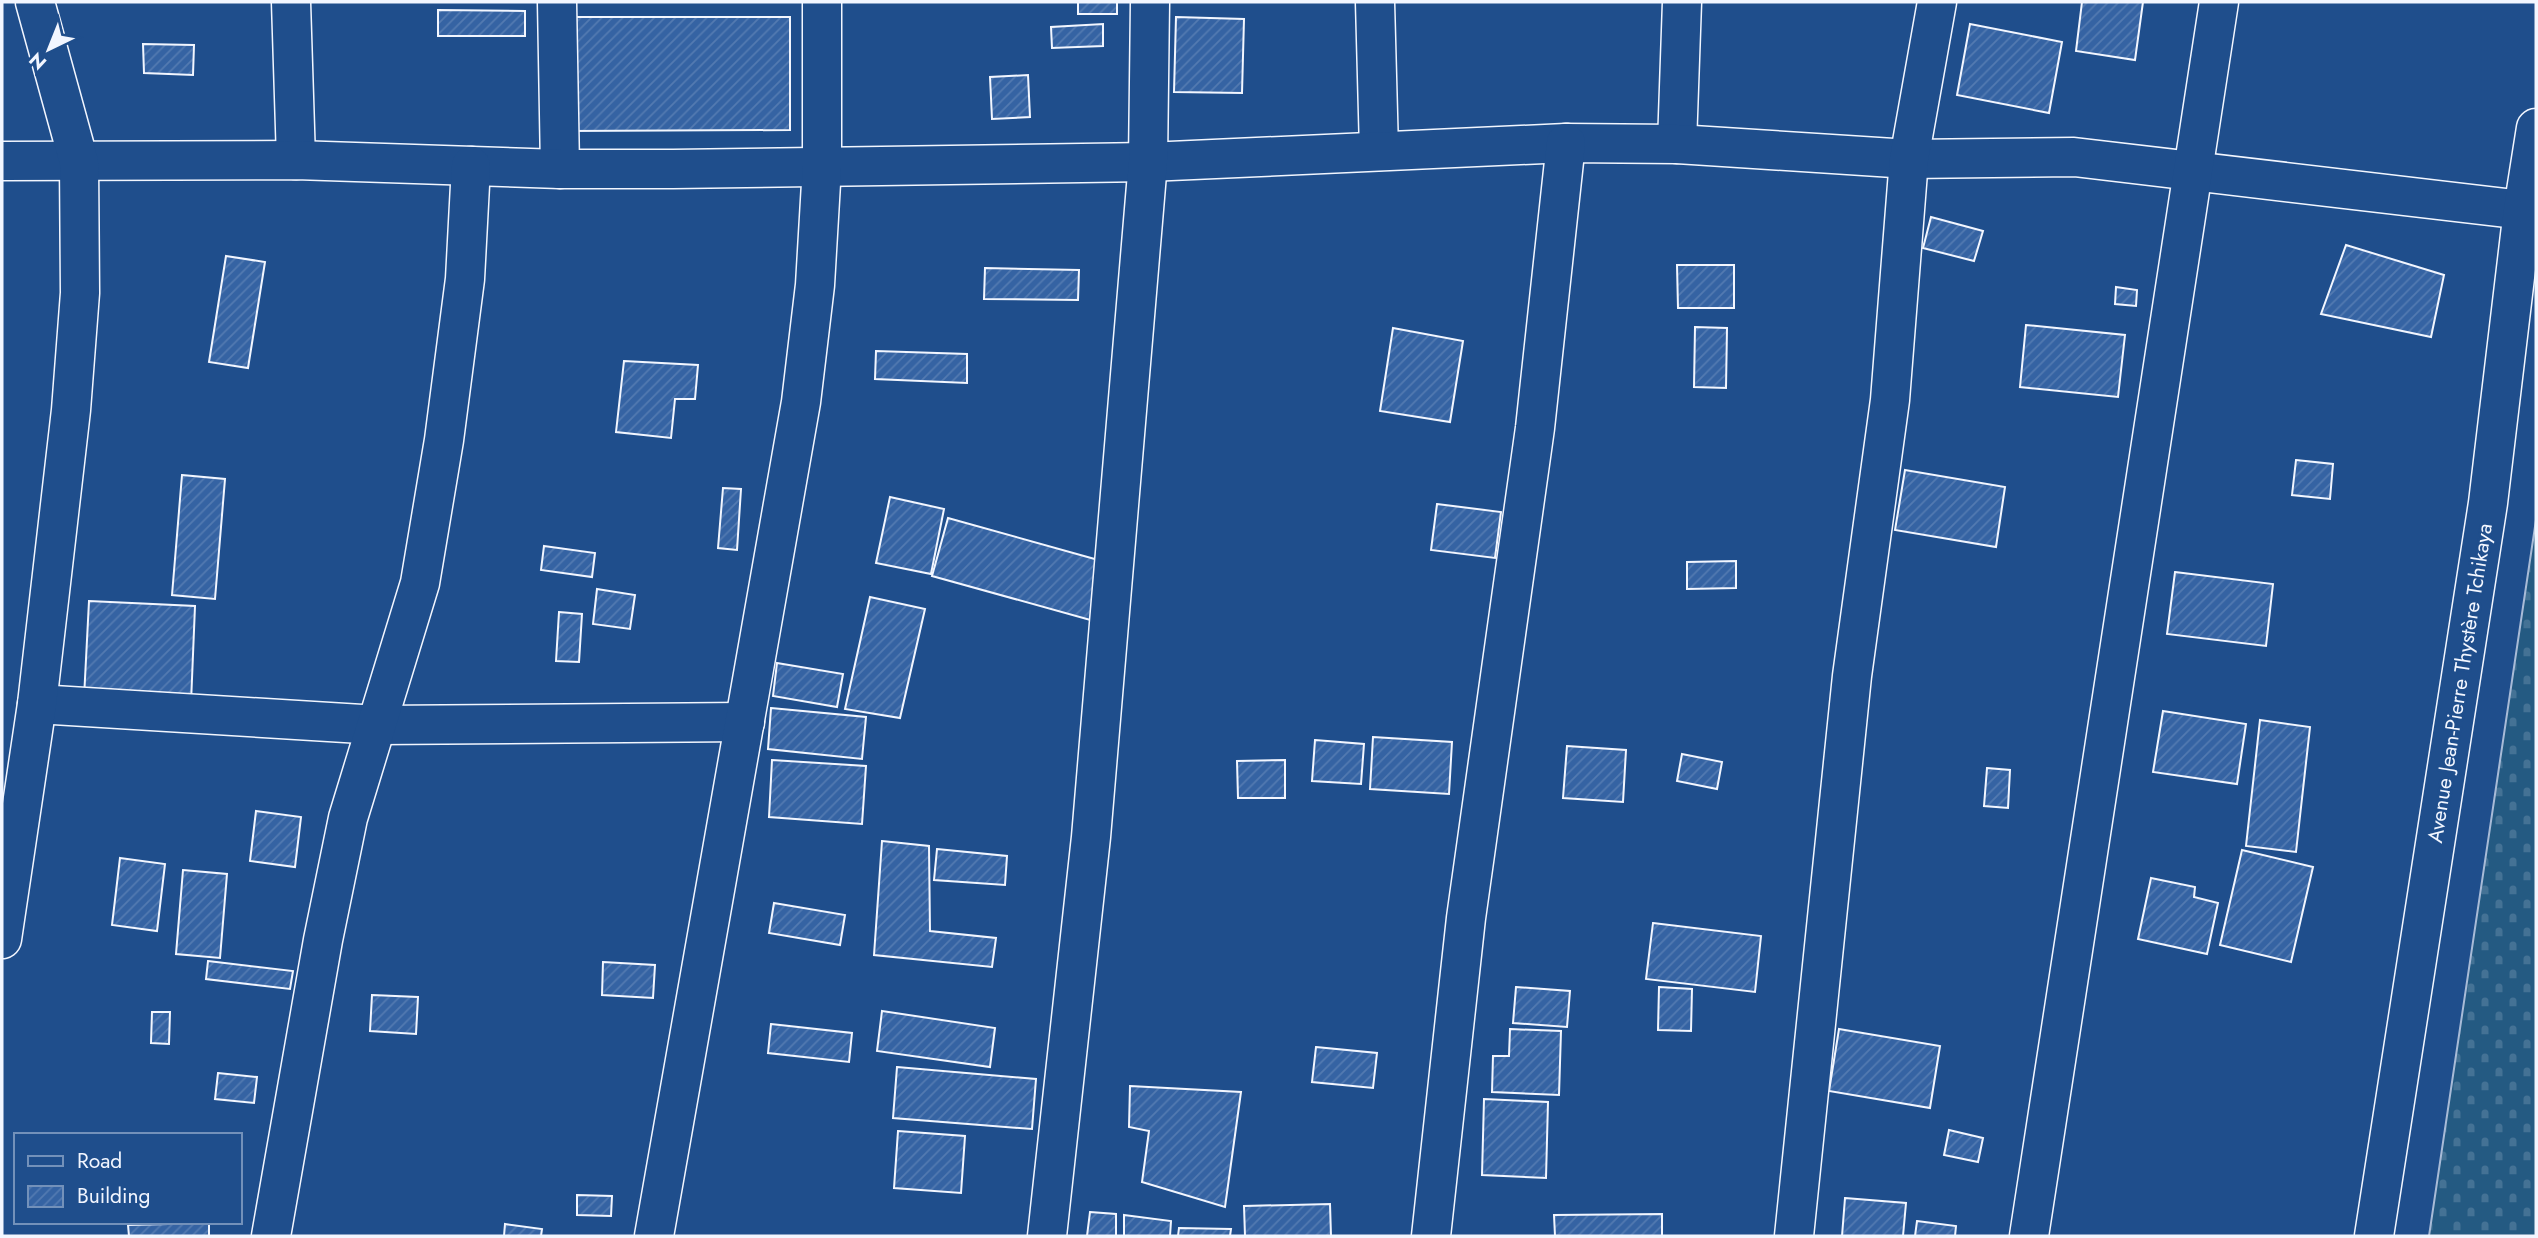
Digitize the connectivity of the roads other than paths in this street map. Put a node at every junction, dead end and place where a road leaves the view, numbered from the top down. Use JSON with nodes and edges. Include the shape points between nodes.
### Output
{"nodes":[{"id":1,"x":35,"y":2,"type":"edge"},
{"id":2,"x":291,"y":2,"type":"edge"},
{"id":3,"x":558,"y":2,"type":"edge"},
{"id":4,"x":822,"y":2,"type":"edge"},
{"id":5,"x":1150,"y":2,"type":"edge"},
{"id":6,"x":1375,"y":2,"type":"edge"},
{"id":7,"x":1682,"y":2,"type":"edge"},
{"id":8,"x":1937,"y":2,"type":"edge"},
{"id":9,"x":2219,"y":2,"type":"edge"},
{"id":10,"x":2536,"y":128,"type":"edge"},
{"id":11,"x":1566,"y":143,"type":"junction"},
{"id":12,"x":1677,"y":144,"type":"junction"},
{"id":13,"x":1379,"y":151,"type":"junction"},
{"id":14,"x":1909,"y":159,"type":"junction"},
{"id":15,"x":296,"y":160,"type":"junction"},
{"id":16,"x":2,"y":161,"type":"edge"},
{"id":17,"x":79,"y":162,"type":"junction"},
{"id":18,"x":1148,"y":162,"type":"junction"},
{"id":19,"x":471,"y":166,"type":"junction"},
{"id":20,"x":822,"y":166,"type":"junction"},
{"id":21,"x":560,"y":169,"type":"junction"},
{"id":22,"x":2192,"y":169,"type":"junction"},
{"id":23,"x":2523,"y":210,"type":"junction"},
{"id":24,"x":37,"y":704,"type":"junction"},
{"id":25,"x":745,"y":722,"type":"junction"},
{"id":26,"x":378,"y":725,"type":"junction"},
{"id":27,"x":2,"y":939,"type":"edge"},
{"id":28,"x":271,"y":1236,"type":"edge"},
{"id":29,"x":654,"y":1236,"type":"edge"},
{"id":30,"x":1047,"y":1236,"type":"edge"},
{"id":31,"x":1431,"y":1236,"type":"edge"},
{"id":32,"x":1794,"y":1236,"type":"edge"},
{"id":33,"x":2029,"y":1236,"type":"edge"},
{"id":34,"x":2374,"y":1236,"type":"edge"}],
"edges":[{"from":1,"to":17,"type":"street"},
{"from":2,"to":15,"type":"street"},
{"from":3,"to":21,"type":"street"},
{"from":4,"to":20,"type":"street"},
{"from":5,"to":18,"type":"street"},
{"from":6,"to":13,"type":"street"},
{"from":7,"to":12,"type":"street"},
{"from":8,"to":14,"type":"street"},
{"from":9,"to":22,"type":"street"},
{"from":10,"to":23,"type":"street","name":"Avenue Jean-Pierre Thystère Tchikaya"},
{"from":11,"to":12,"type":"street"},
{"from":11,"to":13,"type":"street"},
{"from":11,"to":31,"type":"street","via":[[1535,428],[1466,918]]},
{"from":12,"to":14,"type":"street"},
{"from":13,"to":18,"type":"street"},
{"from":14,"to":22,"type":"street","via":[[2074,157]]},
{"from":14,"to":32,"type":"street","via":[[1889,400],[1852,676]]},
{"from":15,"to":17,"type":"street"},
{"from":15,"to":19,"type":"street"},
{"from":16,"to":17,"type":"street"},
{"from":17,"to":24,"type":"street","via":[[77,332]]},
{"from":18,"to":20,"type":"street"},
{"from":18,"to":30,"type":"street","via":[[1091,837]]},
{"from":19,"to":21,"type":"street"},
{"from":19,"to":26,"type":"street","via":[[465,279],[444,440],[419,583]]},
{"from":20,"to":21,"type":"street"},
{"from":20,"to":25,"type":"street","via":[[815,285],[801,402]]},
{"from":22,"to":23,"type":"street"},
{"from":22,"to":33,"type":"street"},
{"from":23,"to":34,"type":"street","name":"Avenue Jean-Pierre Thystère Tchikaya","via":[[2488,503]]},
{"from":24,"to":26,"type":"street"},
{"from":24,"to":27,"type":"street"},
{"from":25,"to":26,"type":"street"},
{"from":25,"to":29,"type":"street"},
{"from":26,"to":28,"type":"street","via":[[348,818]]}]}
